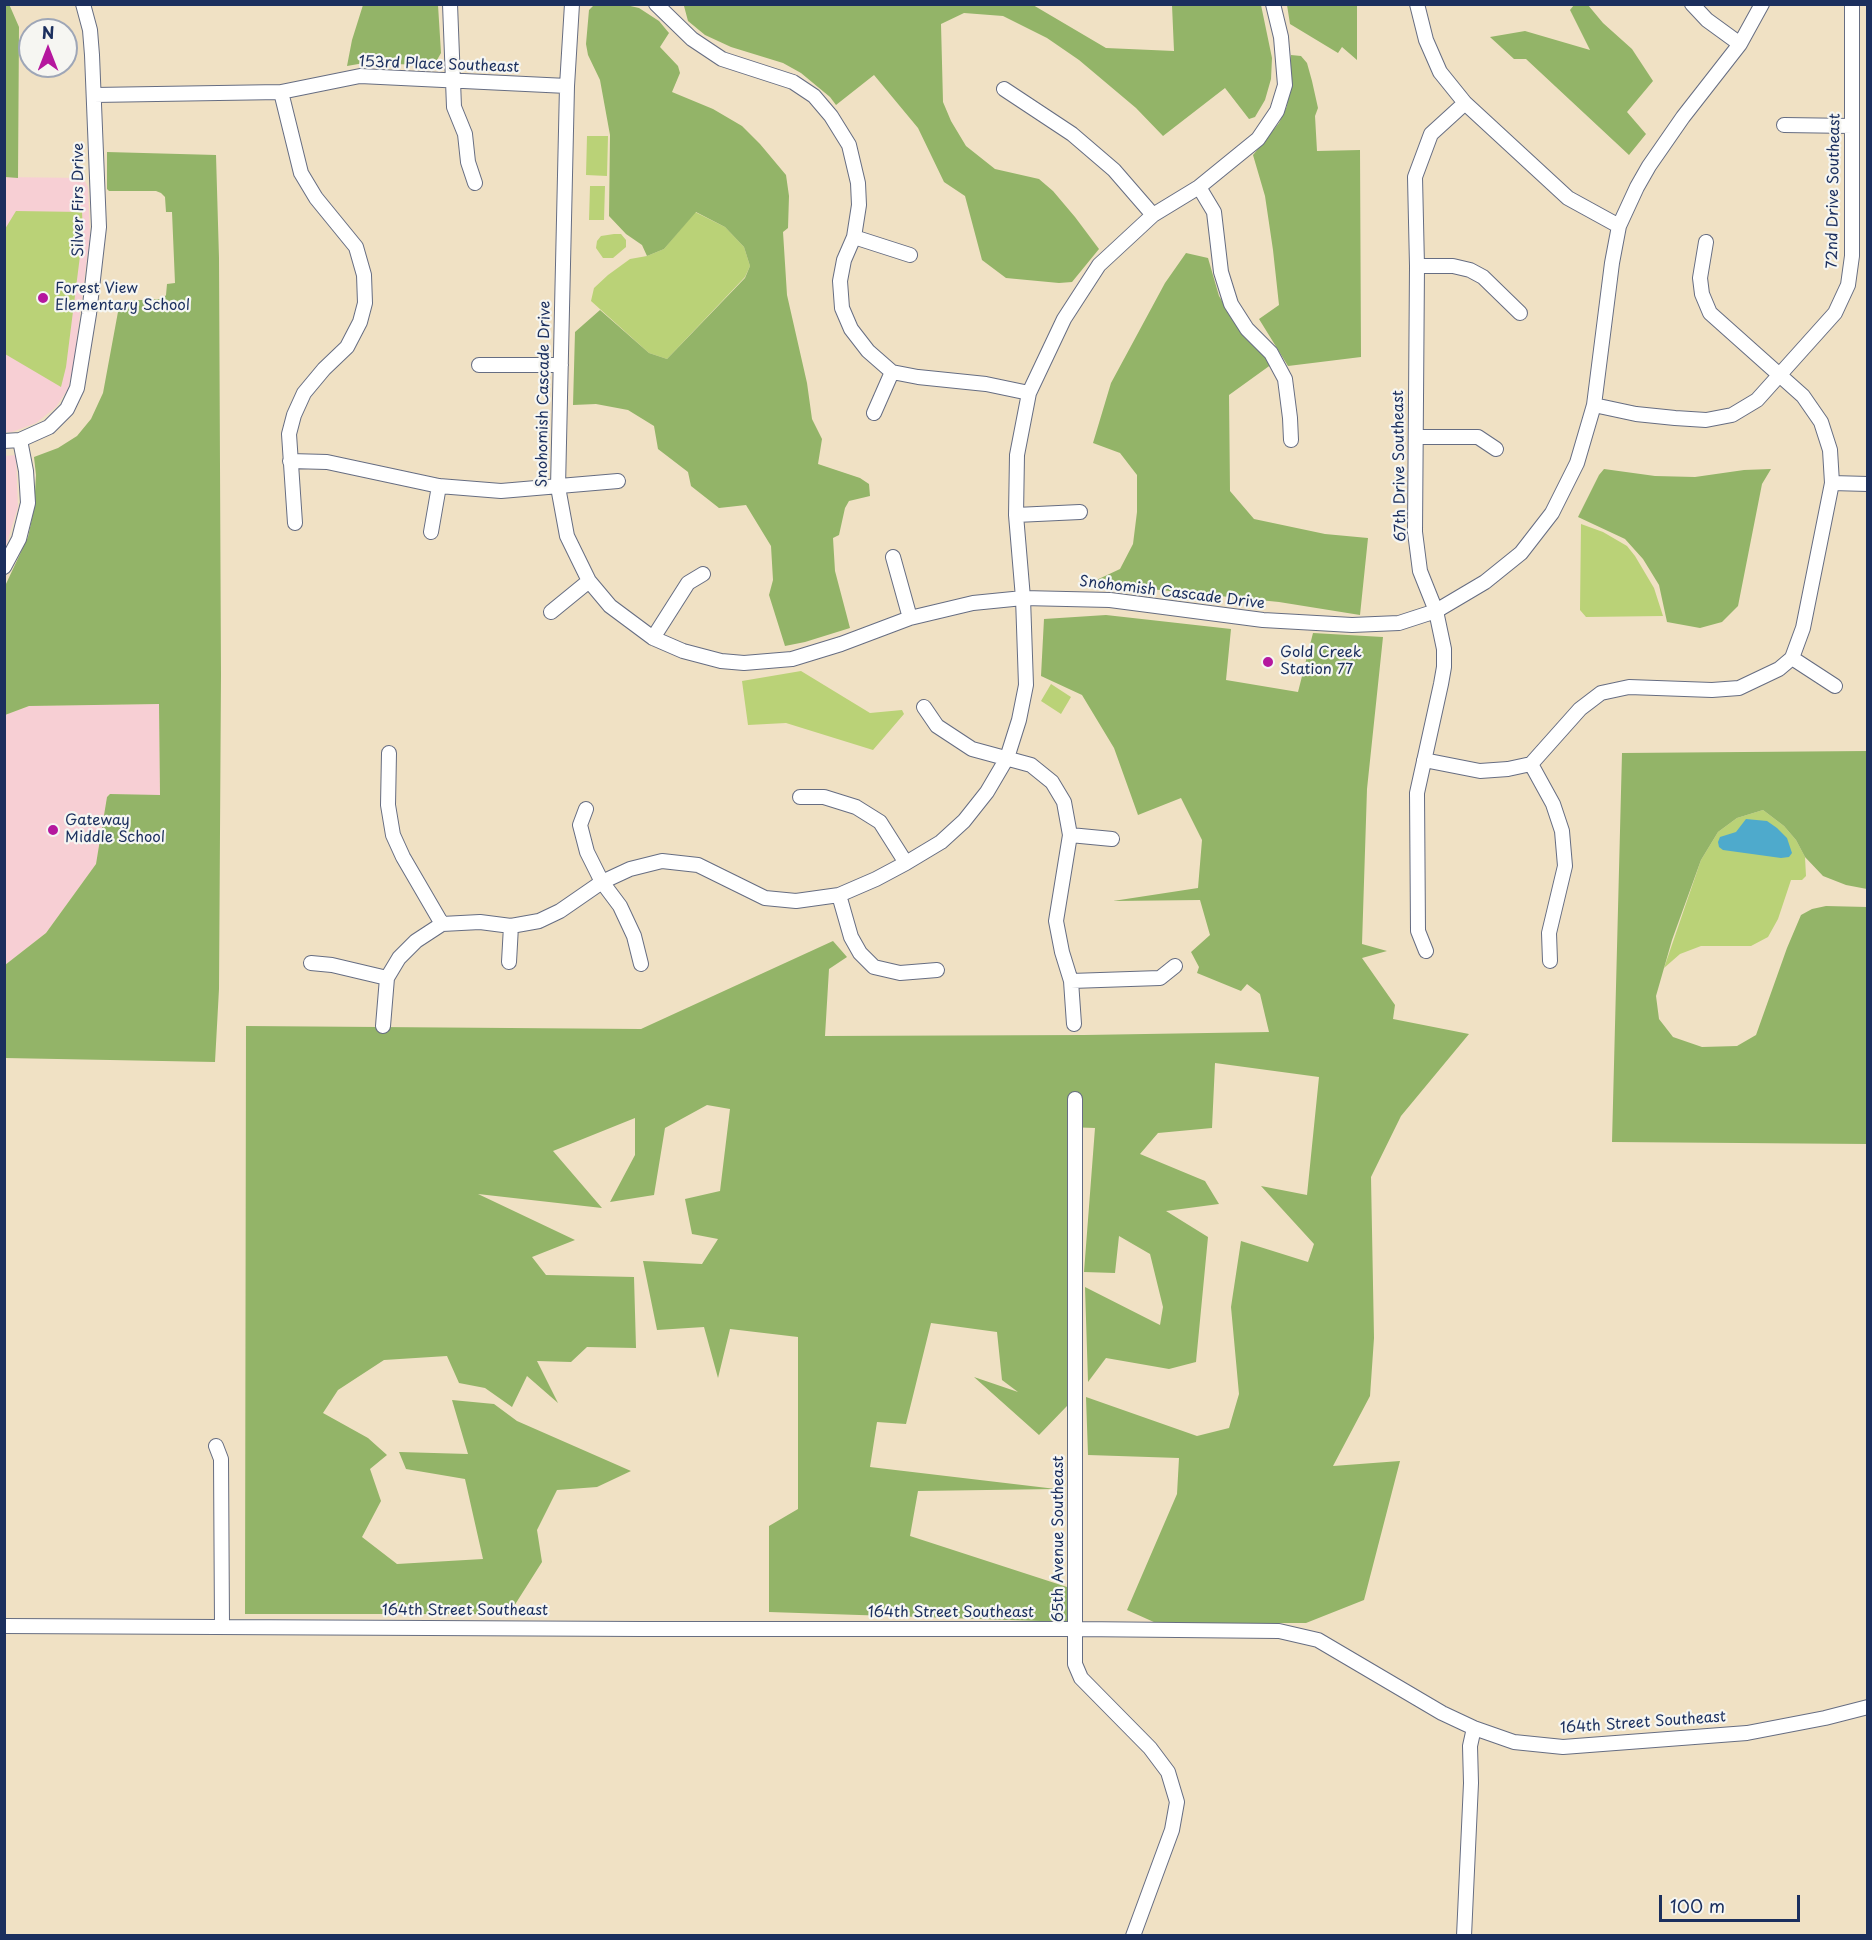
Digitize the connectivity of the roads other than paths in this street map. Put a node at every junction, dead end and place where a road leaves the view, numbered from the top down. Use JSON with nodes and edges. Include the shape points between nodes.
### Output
{"nodes":[{"id":1,"x":84,"y":4,"type":"edge"},
{"id":2,"x":450,"y":4,"type":"edge"},
{"id":3,"x":572,"y":4,"type":"edge"},
{"id":4,"x":656,"y":4,"type":"edge"},
{"id":5,"x":1274,"y":4,"type":"edge"},
{"id":6,"x":1417,"y":4,"type":"edge"},
{"id":7,"x":1692,"y":4,"type":"edge"},
{"id":8,"x":1762,"y":4,"type":"edge"},
{"id":9,"x":1852,"y":4,"type":"edge"},
{"id":10,"x":1740,"y":44,"type":"junction"},
{"id":11,"x":452,"y":80,"type":"junction"},
{"id":12,"x":567,"y":86,"type":"junction"},
{"id":13,"x":1004,"y":89,"type":"dead end"},
{"id":14,"x":281,"y":92,"type":"junction"},
{"id":15,"x":94,"y":95,"type":"junction"},
{"id":16,"x":1465,"y":103,"type":"junction"},
{"id":17,"x":1784,"y":125,"type":"dead end"},
{"id":18,"x":1852,"y":126,"type":"junction"},
{"id":19,"x":475,"y":183,"type":"dead end"},
{"id":20,"x":1199,"y":187,"type":"junction"},
{"id":21,"x":1153,"y":216,"type":"junction"},
{"id":22,"x":1620,"y":226,"type":"junction"},
{"id":23,"x":854,"y":237,"type":"junction"},
{"id":24,"x":1706,"y":242,"type":"dead end"},
{"id":25,"x":910,"y":255,"type":"dead end"},
{"id":26,"x":1417,"y":266,"type":"junction"},
{"id":27,"x":1520,"y":313,"type":"dead end"},
{"id":28,"x":479,"y":365,"type":"dead end"},
{"id":29,"x":561,"y":365,"type":"junction"},
{"id":30,"x":892,"y":372,"type":"junction"},
{"id":31,"x":1781,"y":375,"type":"junction"},
{"id":32,"x":1029,"y":393,"type":"junction"},
{"id":33,"x":1594,"y":405,"type":"junction"},
{"id":34,"x":874,"y":413,"type":"dead end"},
{"id":35,"x":1416,"y":437,"type":"junction"},
{"id":36,"x":20,"y":440,"type":"junction"},
{"id":37,"x":1291,"y":440,"type":"dead end"},
{"id":38,"x":4,"y":441,"type":"edge"},
{"id":39,"x":1496,"y":449,"type":"dead end"},
{"id":40,"x":290,"y":461,"type":"junction"},
{"id":41,"x":618,"y":481,"type":"dead end"},
{"id":42,"x":1832,"y":483,"type":"junction"},
{"id":43,"x":1868,"y":484,"type":"edge"},
{"id":44,"x":439,"y":486,"type":"junction"},
{"id":45,"x":558,"y":487,"type":"junction"},
{"id":46,"x":1080,"y":512,"type":"dead end"},
{"id":47,"x":1016,"y":514,"type":"junction"},
{"id":48,"x":295,"y":523,"type":"dead end"},
{"id":49,"x":432,"y":532,"type":"dead end"},
{"id":50,"x":893,"y":557,"type":"dead end"},
{"id":51,"x":4,"y":567,"type":"edge"},
{"id":52,"x":703,"y":574,"type":"dead end"},
{"id":53,"x":589,"y":581,"type":"junction"},
{"id":54,"x":1023,"y":598,"type":"junction"},
{"id":55,"x":1436,"y":611,"type":"junction"},
{"id":56,"x":551,"y":612,"type":"dead end"},
{"id":57,"x":910,"y":618,"type":"junction"},
{"id":58,"x":653,"y":638,"type":"junction"},
{"id":59,"x":1792,"y":658,"type":"junction"},
{"id":60,"x":1835,"y":686,"type":"dead end"},
{"id":61,"x":924,"y":707,"type":"dead end"},
{"id":62,"x":389,"y":753,"type":"dead end"},
{"id":63,"x":1007,"y":758,"type":"junction"},
{"id":64,"x":1424,"y":760,"type":"junction"},
{"id":65,"x":1531,"y":764,"type":"junction"},
{"id":66,"x":800,"y":797,"type":"dead end"},
{"id":67,"x":586,"y":809,"type":"dead end"},
{"id":68,"x":1070,"y":835,"type":"junction"},
{"id":69,"x":1112,"y":840,"type":"dead end"},
{"id":70,"x":906,"y":862,"type":"junction"},
{"id":71,"x":602,"y":882,"type":"junction"},
{"id":72,"x":839,"y":895,"type":"junction"},
{"id":73,"x":442,"y":924,"type":"junction"},
{"id":74,"x":511,"y":926,"type":"junction"},
{"id":75,"x":1426,"y":951,"type":"dead end"},
{"id":76,"x":1550,"y":961,"type":"dead end"},
{"id":77,"x":508,"y":962,"type":"dead end"},
{"id":78,"x":311,"y":963,"type":"dead end"},
{"id":79,"x":641,"y":964,"type":"dead end"},
{"id":80,"x":1175,"y":966,"type":"dead end"},
{"id":81,"x":937,"y":970,"type":"dead end"},
{"id":82,"x":387,"y":978,"type":"junction"},
{"id":83,"x":1071,"y":981,"type":"junction"},
{"id":84,"x":1074,"y":1024,"type":"dead end"},
{"id":85,"x":383,"y":1026,"type":"dead end"},
{"id":86,"x":1075,"y":1099,"type":"dead end"},
{"id":87,"x":216,"y":1446,"type":"dead end"},
{"id":88,"x":4,"y":1626,"type":"edge"},
{"id":89,"x":222,"y":1626,"type":"junction"},
{"id":90,"x":1076,"y":1629,"type":"junction"},
{"id":91,"x":1868,"y":1707,"type":"edge"},
{"id":92,"x":1474,"y":1728,"type":"junction"},
{"id":93,"x":1133,"y":1935,"type":"edge"},
{"id":94,"x":1464,"y":1935,"type":"edge"}],
"edges":[{"from":1,"to":15,"type":"street","name":"Silver Firs Drive","via":[[90,30]]},
{"from":2,"to":11,"type":"street"},
{"from":3,"to":12,"type":"street","name":"Snohomish Cascade Drive"},
{"from":4,"to":23,"type":"street","via":[[692,39],[722,59],[793,82],[820,103],[849,145],[858,183]]},
{"from":5,"to":20,"type":"street","via":[[1285,85],[1277,111],[1258,139]]},
{"from":6,"to":16,"type":"street","via":[[1426,40],[1440,72]]},
{"from":7,"to":10,"type":"street"},
{"from":8,"to":10,"type":"street","name":"Snohomish Cascade Drive"},
{"from":9,"to":18,"type":"street","name":"72nd Drive Southeast"},
{"from":10,"to":22,"type":"street","name":"Snohomish Cascade Drive","via":[[1649,166]]},
{"from":11,"to":12,"type":"street","name":"153rd Place Southeast"},
{"from":11,"to":14,"type":"street","name":"153rd Place Southeast","via":[[360,76]]},
{"from":11,"to":19,"type":"street","via":[[454,107],[465,134]]},
{"from":12,"to":29,"type":"street","name":"Snohomish Cascade Drive"},
{"from":13,"to":21,"type":"street","via":[[1072,134],[1114,170]]},
{"from":14,"to":15,"type":"street","name":"153rd Place Southeast"},
{"from":14,"to":40,"type":"street","via":[[301,173],[356,247],[364,275],[365,303],[347,347],[304,393],[289,434]]},
{"from":15,"to":36,"type":"street","name":"Silver Firs Drive","via":[[99,227],[77,388],[67,409],[49,427]]},
{"from":16,"to":22,"type":"street","via":[[1568,198]]},
{"from":16,"to":26,"type":"street","name":"67th Drive Southeast","via":[[1431,134],[1415,177]]},
{"from":17,"to":18,"type":"street"},
{"from":18,"to":31,"type":"street","name":"72nd Drive Southeast","via":[[1852,256],[1848,285],[1835,313]]},
{"from":20,"to":21,"type":"street"},
{"from":20,"to":37,"type":"street","via":[[1214,212],[1221,272],[1231,304],[1246,328],[1271,353],[1285,379]]},
{"from":21,"to":32,"type":"street","via":[[1099,265],[1064,320]]},
{"from":22,"to":33,"type":"street","name":"Snohomish Cascade Drive"},
{"from":23,"to":25,"type":"street"},
{"from":23,"to":30,"type":"street","via":[[840,281],[842,308],[851,329],[868,351]]},
{"from":24,"to":31,"type":"street","via":[[1700,278],[1710,313]]},
{"from":26,"to":27,"type":"street","via":[[1470,270],[1484,277]]},
{"from":26,"to":35,"type":"street","name":"67th Drive Southeast"},
{"from":28,"to":29,"type":"street"},
{"from":29,"to":45,"type":"street","name":"Snohomish Cascade Drive"},
{"from":30,"to":32,"type":"street"},
{"from":30,"to":34,"type":"street"},
{"from":31,"to":33,"type":"street","name":"72nd Drive Southeast","via":[[1757,400],[1732,415],[1706,420],[1636,414]]},
{"from":31,"to":42,"type":"street","via":[[1803,396],[1821,422],[1830,450]]},
{"from":32,"to":47,"type":"street","via":[[1017,455]]},
{"from":33,"to":55,"type":"street","name":"Snohomish Cascade Drive","via":[[1577,463],[1552,513],[1521,553],[1485,582]]},
{"from":35,"to":39,"type":"street","via":[[1478,437]]},
{"from":35,"to":55,"type":"street","name":"67th Drive Southeast","via":[[1415,532],[1420,571]]},
{"from":36,"to":38,"type":"street"},
{"from":36,"to":51,"type":"street","via":[[28,503],[19,539]]},
{"from":40,"to":44,"type":"street","via":[[327,462]]},
{"from":40,"to":48,"type":"street"},
{"from":41,"to":45,"type":"street"},
{"from":42,"to":43,"type":"street"},
{"from":42,"to":59,"type":"street","via":[[1803,628]]},
{"from":44,"to":45,"type":"street","via":[[501,491]]},
{"from":44,"to":49,"type":"street"},
{"from":45,"to":53,"type":"street","name":"Snohomish Cascade Drive","via":[[567,536]]},
{"from":46,"to":47,"type":"street"},
{"from":47,"to":54,"type":"street"},
{"from":50,"to":57,"type":"street"},
{"from":52,"to":58,"type":"street","via":[[688,583]]},
{"from":53,"to":56,"type":"street"},
{"from":53,"to":58,"type":"street","name":"Snohomish Cascade Drive","via":[[610,606]]},
{"from":54,"to":55,"type":"street","name":"Snohomish Cascade Drive","via":[[1110,600],[1263,620],[1352,626],[1399,623]]},
{"from":54,"to":57,"type":"street","name":"Snohomish Cascade Drive","via":[[973,603]]},
{"from":54,"to":63,"type":"street","via":[[1026,685]]},
{"from":55,"to":64,"type":"street","name":"67th Drive Southeast","via":[[1444,667]]},
{"from":57,"to":58,"type":"street","name":"Snohomish Cascade Drive","via":[[817,652],[767,663],[721,661]]},
{"from":59,"to":60,"type":"street"},
{"from":59,"to":65,"type":"street","via":[[1779,669],[1739,688],[1629,687],[1601,693],[1580,710]]},
{"from":61,"to":63,"type":"street","via":[[937,726],[972,749]]},
{"from":62,"to":73,"type":"street","via":[[388,805],[393,835]]},
{"from":63,"to":68,"type":"street","via":[[1031,765],[1052,782],[1064,802]]},
{"from":63,"to":70,"type":"street","via":[[964,821],[941,842]]},
{"from":64,"to":65,"type":"street","via":[[1480,771]]},
{"from":64,"to":75,"type":"street","name":"67th Drive Southeast","via":[[1417,793],[1418,931]]},
{"from":65,"to":76,"type":"street","via":[[1562,831],[1565,866],[1549,933]]},
{"from":66,"to":70,"type":"street","via":[[824,797],[856,807],[880,822]]},
{"from":67,"to":71,"type":"street","via":[[580,825],[587,852]]},
{"from":68,"to":69,"type":"street"},
{"from":68,"to":83,"type":"street","via":[[1056,921]]},
{"from":70,"to":72,"type":"street"},
{"from":71,"to":72,"type":"street","via":[[630,869],[662,861],[698,865],[765,898],[796,902]]},
{"from":71,"to":74,"type":"street","via":[[560,911],[538,921]]},
{"from":71,"to":79,"type":"street","via":[[625,916]]},
{"from":72,"to":81,"type":"street","via":[[855,945],[874,967],[900,973]]},
{"from":73,"to":74,"type":"street","via":[[480,922]]},
{"from":73,"to":82,"type":"street","via":[[416,941]]},
{"from":74,"to":77,"type":"street"},
{"from":78,"to":82,"type":"street"},
{"from":80,"to":83,"type":"street","via":[[1160,978]]},
{"from":82,"to":85,"type":"street"},
{"from":83,"to":84,"type":"street"},
{"from":86,"to":90,"type":"street","name":"65th Avenue Southeast"},
{"from":87,"to":89,"type":"street","via":[[221,1459]]},
{"from":88,"to":89,"type":"street","name":"164th Street Southeast"},
{"from":89,"to":90,"type":"street","name":"164th Street Southeast"},
{"from":90,"to":92,"type":"street","name":"164th Street Southeast","via":[[1279,1631],[1318,1640]]},
{"from":90,"to":93,"type":"street","name":"65th Avenue Southeast","via":[[1074,1664],[1081,1678],[1150,1748],[1168,1772],[1177,1802],[1172,1830]]},
{"from":91,"to":92,"type":"street","name":"164th Street Southeast","via":[[1747,1733],[1563,1747],[1514,1743]]},
{"from":92,"to":94,"type":"street","via":[[1470,1746]]}]}
